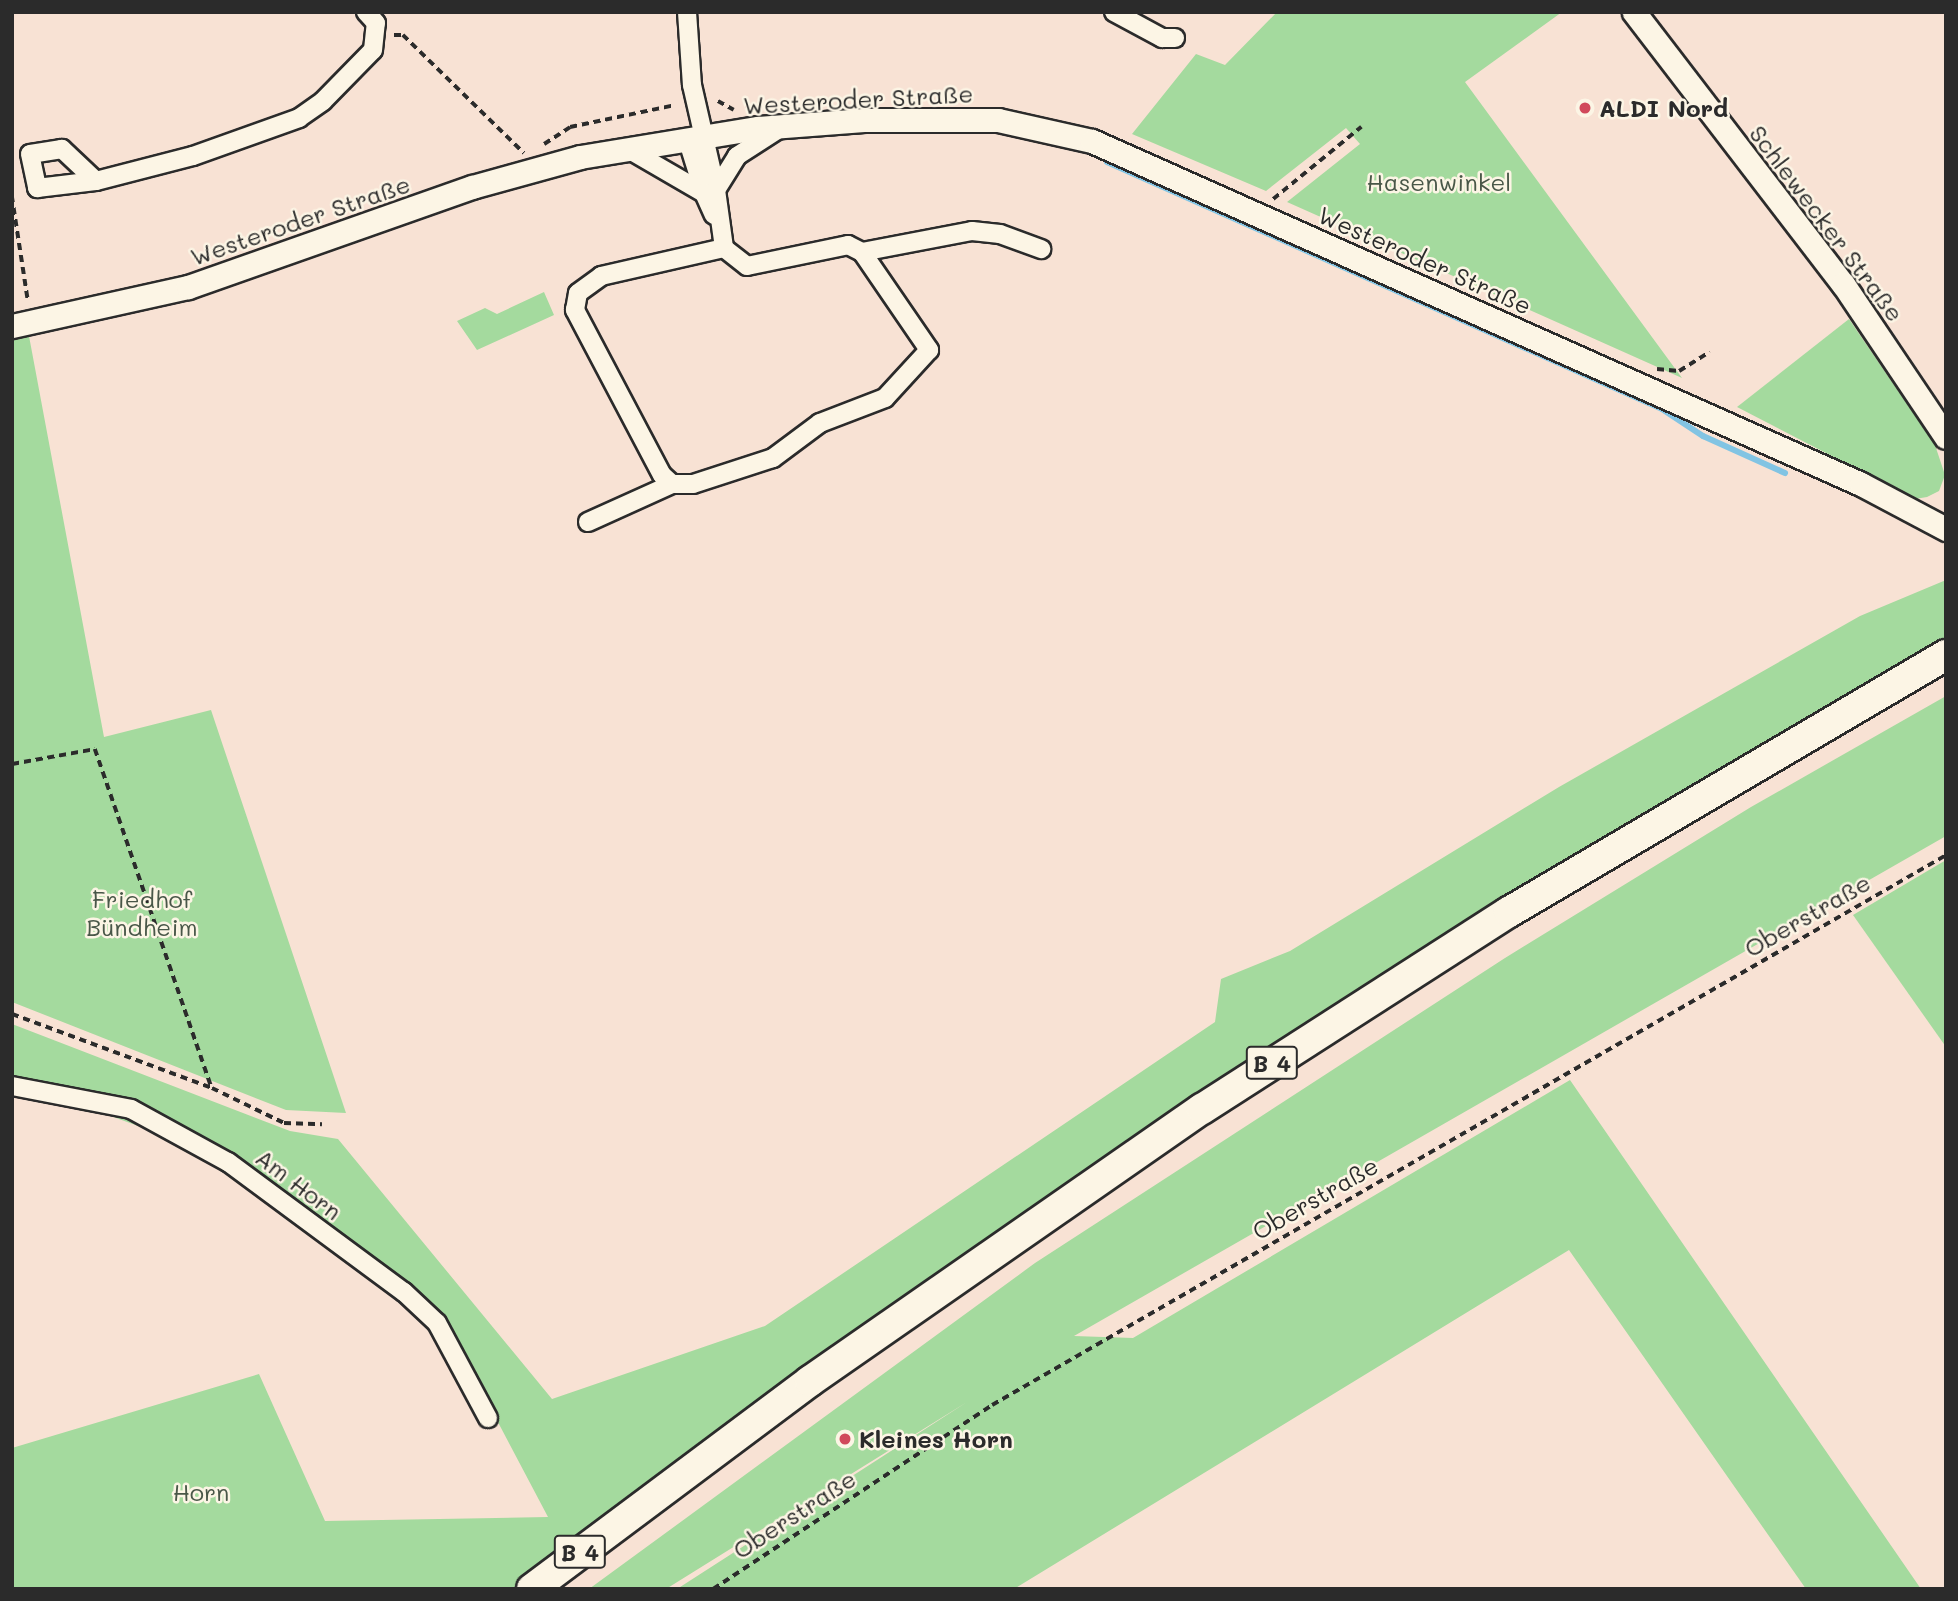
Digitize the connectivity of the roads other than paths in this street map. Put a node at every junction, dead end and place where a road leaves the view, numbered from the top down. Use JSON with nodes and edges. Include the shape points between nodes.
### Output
{"nodes":[{"id":1,"x":366,"y":12,"type":"edge"},
{"id":2,"x":687,"y":12,"type":"edge"},
{"id":3,"x":1114,"y":12,"type":"edge"},
{"id":4,"x":1634,"y":12,"type":"edge"},
{"id":5,"x":1175,"y":38,"type":"dead end"},
{"id":6,"x":783,"y":127,"type":"junction"},
{"id":7,"x":696,"y":136,"type":"junction"},
{"id":8,"x":626,"y":148,"type":"junction"},
{"id":9,"x":96,"y":181,"type":"dead end"},
{"id":10,"x":710,"y":191,"type":"junction"},
{"id":11,"x":723,"y":248,"type":"junction"},
{"id":12,"x":1041,"y":248,"type":"dead end"},
{"id":13,"x":862,"y":252,"type":"junction"},
{"id":14,"x":21,"y":325,"type":"edge"},
{"id":15,"x":1946,"y":437,"type":"edge"},
{"id":16,"x":672,"y":484,"type":"junction"},
{"id":17,"x":589,"y":522,"type":"dead end"},
{"id":18,"x":1944,"y":526,"type":"edge"},
{"id":19,"x":1946,"y":655,"type":"edge"},
{"id":20,"x":1946,"y":678,"type":"edge"},
{"id":21,"x":12,"y":1086,"type":"edge"},
{"id":22,"x":488,"y":1418,"type":"dead end"},
{"id":23,"x":634,"y":1524,"type":"junction"},
{"id":24,"x":532,"y":1589,"type":"edge"},
{"id":25,"x":564,"y":1589,"type":"edge"}],
"edges":[{"from":1,"to":9,"type":"street","via":[[376,23],[373,50],[323,101],[299,118],[193,156]]},
{"from":2,"to":7,"type":"street"},
{"from":3,"to":5,"type":"street","via":[[1162,38]]},
{"from":4,"to":15,"type":"street","name":"Schlewecker Straße","via":[[1843,284]]},
{"from":6,"to":7,"type":"street","name":"Westeroder Straße"},
{"from":6,"to":10,"type":"street","via":[[737,156]]},
{"from":6,"to":18,"type":"street","name":"Westeroder Straße","via":[[864,120],[998,120],[1092,141],[1861,484]]},
{"from":7,"to":8,"type":"street","name":"Westeroder Straße"},
{"from":7,"to":10,"type":"street"},
{"from":8,"to":10,"type":"street"},
{"from":8,"to":14,"type":"street","name":"Westeroder Straße","via":[[472,187],[188,287]]},
{"from":10,"to":11,"type":"street"},
{"from":11,"to":13,"type":"street","via":[[747,267],[848,245]]},
{"from":11,"to":16,"type":"street","via":[[601,276],[578,293],[575,310],[662,475]]},
{"from":12,"to":13,"type":"street","via":[[1000,234],[972,231]]},
{"from":13,"to":16,"type":"street","via":[[929,350],[885,398],[820,424],[773,458],[693,484]]},
{"from":16,"to":17,"type":"street"},
{"from":19,"to":23,"type":"highway","number":"B 4","via":[[1521,905],[1213,1101],[935,1292]]},
{"from":20,"to":23,"type":"highway","number":"B 4","via":[[1621,866],[1354,1033],[1001,1269]]},
{"from":21,"to":22,"type":"street","name":"Am Horn","via":[[131,1109],[228,1162],[404,1292],[437,1323]]},
{"from":23,"to":24,"type":"highway","number":"B 4"},
{"from":23,"to":25,"type":"highway","number":"B 4"}]}
